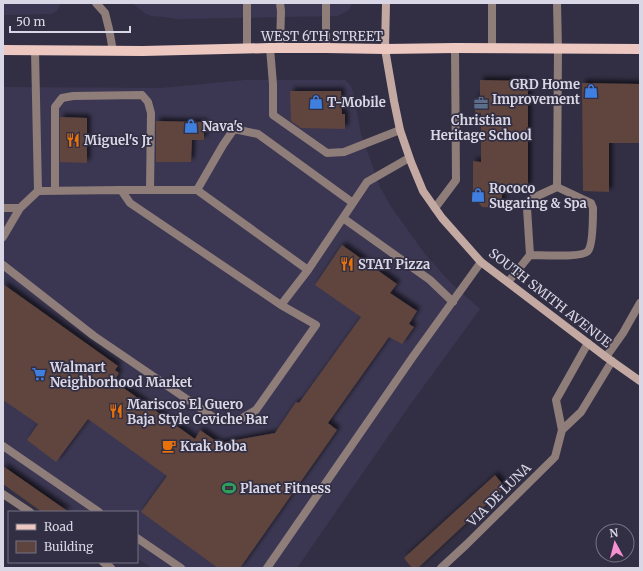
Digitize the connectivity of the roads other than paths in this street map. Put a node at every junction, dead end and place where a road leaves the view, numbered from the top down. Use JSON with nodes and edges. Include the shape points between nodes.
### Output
{"nodes":[{"id":1,"x":98,"y":3,"type":"edge"},
{"id":2,"x":247,"y":3,"type":"edge"},
{"id":3,"x":326,"y":3,"type":"edge"},
{"id":4,"x":386,"y":3,"type":"edge"},
{"id":5,"x":492,"y":3,"type":"edge"},
{"id":6,"x":557,"y":3,"type":"edge"},
{"id":7,"x":281,"y":6,"type":"edge"},
{"id":8,"x":275,"y":48,"type":"junction"},
{"id":9,"x":326,"y":48,"type":"junction"},
{"id":10,"x":455,"y":48,"type":"junction"},
{"id":11,"x":492,"y":48,"type":"junction"},
{"id":12,"x":247,"y":49,"type":"junction"},
{"id":13,"x":385,"y":49,"type":"junction"},
{"id":14,"x":558,"y":49,"type":"junction"},
{"id":15,"x":640,"y":49,"type":"edge"},
{"id":16,"x":3,"y":50,"type":"edge"},
{"id":17,"x":35,"y":51,"type":"junction"},
{"id":18,"x":113,"y":51,"type":"junction"},
{"id":19,"x":400,"y":130,"type":"junction"},
{"id":20,"x":410,"y":158,"type":"junction"},
{"id":21,"x":557,"y":187,"type":"junction"},
{"id":22,"x":121,"y":190,"type":"junction"},
{"id":23,"x":150,"y":190,"type":"junction"},
{"id":24,"x":197,"y":190,"type":"junction"},
{"id":25,"x":38,"y":191,"type":"junction"},
{"id":26,"x":55,"y":191,"type":"junction"},
{"id":27,"x":352,"y":203,"type":"junction"},
{"id":28,"x":3,"y":208,"type":"edge"},
{"id":29,"x":20,"y":208,"type":"junction"},
{"id":30,"x":435,"y":208,"type":"junction"},
{"id":31,"x":342,"y":218,"type":"junction"},
{"id":32,"x":3,"y":237,"type":"edge"},
{"id":33,"x":530,"y":256,"type":"junction"},
{"id":34,"x":481,"y":262,"type":"junction"},
{"id":35,"x":3,"y":265,"type":"edge"},
{"id":36,"x":308,"y":270,"type":"junction"},
{"id":37,"x":508,"y":282,"type":"junction"},
{"id":38,"x":452,"y":302,"type":"junction"},
{"id":39,"x":640,"y":303,"type":"edge"},
{"id":40,"x":281,"y":305,"type":"junction"},
{"id":41,"x":588,"y":343,"type":"junction"},
{"id":42,"x":609,"y":359,"type":"junction"},
{"id":43,"x":640,"y":381,"type":"edge"},
{"id":44,"x":562,"y":430,"type":"junction"},
{"id":45,"x":3,"y":446,"type":"edge"},
{"id":46,"x":3,"y":494,"type":"edge"},
{"id":47,"x":28,"y":511,"type":"edge"},
{"id":48,"x":98,"y":511,"type":"edge"},
{"id":49,"x":138,"y":539,"type":"edge"},
{"id":50,"x":181,"y":568,"type":"edge"},
{"id":51,"x":267,"y":568,"type":"edge"},
{"id":52,"x":440,"y":568,"type":"edge"}],
"edges":[{"from":1,"to":18,"type":"street","via":[[105,13]]},
{"from":2,"to":12,"type":"street"},
{"from":3,"to":9,"type":"street"},
{"from":4,"to":13,"type":"main road","name":"SOUTH SMITH AVENUE"},
{"from":5,"to":11,"type":"street"},
{"from":6,"to":14,"type":"street"},
{"from":7,"to":8,"type":"street"},
{"from":8,"to":9,"type":"main road","name":"WEST 6TH STREET"},
{"from":8,"to":12,"type":"main road","name":"WEST 6TH STREET"},
{"from":8,"to":19,"type":"street","via":[[273,115],[327,153],[344,152]]},
{"from":9,"to":13,"type":"main road","name":"WEST 6TH STREET"},
{"from":10,"to":11,"type":"main road","name":"WEST 6TH STREET"},
{"from":10,"to":13,"type":"main road","name":"WEST 6TH STREET"},
{"from":10,"to":30,"type":"street","via":[[456,180]]},
{"from":11,"to":14,"type":"main road","name":"WEST 6TH STREET"},
{"from":12,"to":18,"type":"main road","name":"WEST 6TH STREET"},
{"from":13,"to":19,"type":"main road","name":"SOUTH SMITH AVENUE"},
{"from":14,"to":15,"type":"main road","name":"WEST 6TH STREET"},
{"from":14,"to":21,"type":"street"},
{"from":16,"to":17,"type":"main road","name":"WEST 6TH STREET"},
{"from":17,"to":18,"type":"main road","name":"WEST 6TH STREET"},
{"from":17,"to":25,"type":"street"},
{"from":19,"to":20,"type":"main road","name":"SOUTH SMITH AVENUE"},
{"from":20,"to":27,"type":"street","via":[[367,182]]},
{"from":20,"to":30,"type":"main road","name":"SOUTH SMITH AVENUE","via":[[423,191]]},
{"from":21,"to":33,"type":"street","via":[[529,202],[527,208]]},
{"from":21,"to":33,"type":"street","via":[[591,203],[591,244],[588,251],[574,256]]},
{"from":22,"to":23,"type":"street"},
{"from":22,"to":26,"type":"street"},
{"from":22,"to":40,"type":"street","via":[[130,203]]},
{"from":23,"to":24,"type":"street"},
{"from":23,"to":26,"type":"street","via":[[151,113],[148,102],[142,95],[62,98],[55,107]]},
{"from":24,"to":27,"type":"street","via":[[234,129],[258,134]]},
{"from":24,"to":36,"type":"street"},
{"from":25,"to":26,"type":"street"},
{"from":25,"to":29,"type":"street"},
{"from":27,"to":31,"type":"street"},
{"from":28,"to":29,"type":"street"},
{"from":29,"to":32,"type":"street"},
{"from":30,"to":34,"type":"main road","name":"SOUTH SMITH AVENUE"},
{"from":31,"to":36,"type":"street"},
{"from":31,"to":38,"type":"street","via":[[430,280]]},
{"from":33,"to":37,"type":"street"},
{"from":34,"to":37,"type":"main road","name":"SOUTH SMITH AVENUE"},
{"from":34,"to":38,"type":"street"},
{"from":35,"to":40,"type":"street","via":[[94,336],[216,419],[237,421],[256,410],[316,325]]},
{"from":36,"to":40,"type":"street"},
{"from":37,"to":41,"type":"main road","name":"SOUTH SMITH AVENUE"},
{"from":38,"to":51,"type":"street"},
{"from":39,"to":42,"type":"street"},
{"from":41,"to":42,"type":"main road","name":"SOUTH SMITH AVENUE"},
{"from":41,"to":44,"type":"street","name":"VIA DE LUNA","via":[[556,400]]},
{"from":42,"to":43,"type":"main road","name":"SOUTH SMITH AVENUE"},
{"from":42,"to":44,"type":"street","via":[[581,412]]},
{"from":44,"to":52,"type":"street","name":"VIA DE LUNA","via":[[555,456]]},
{"from":45,"to":48,"type":"street"},
{"from":46,"to":47,"type":"street"},
{"from":49,"to":50,"type":"street"}]}
